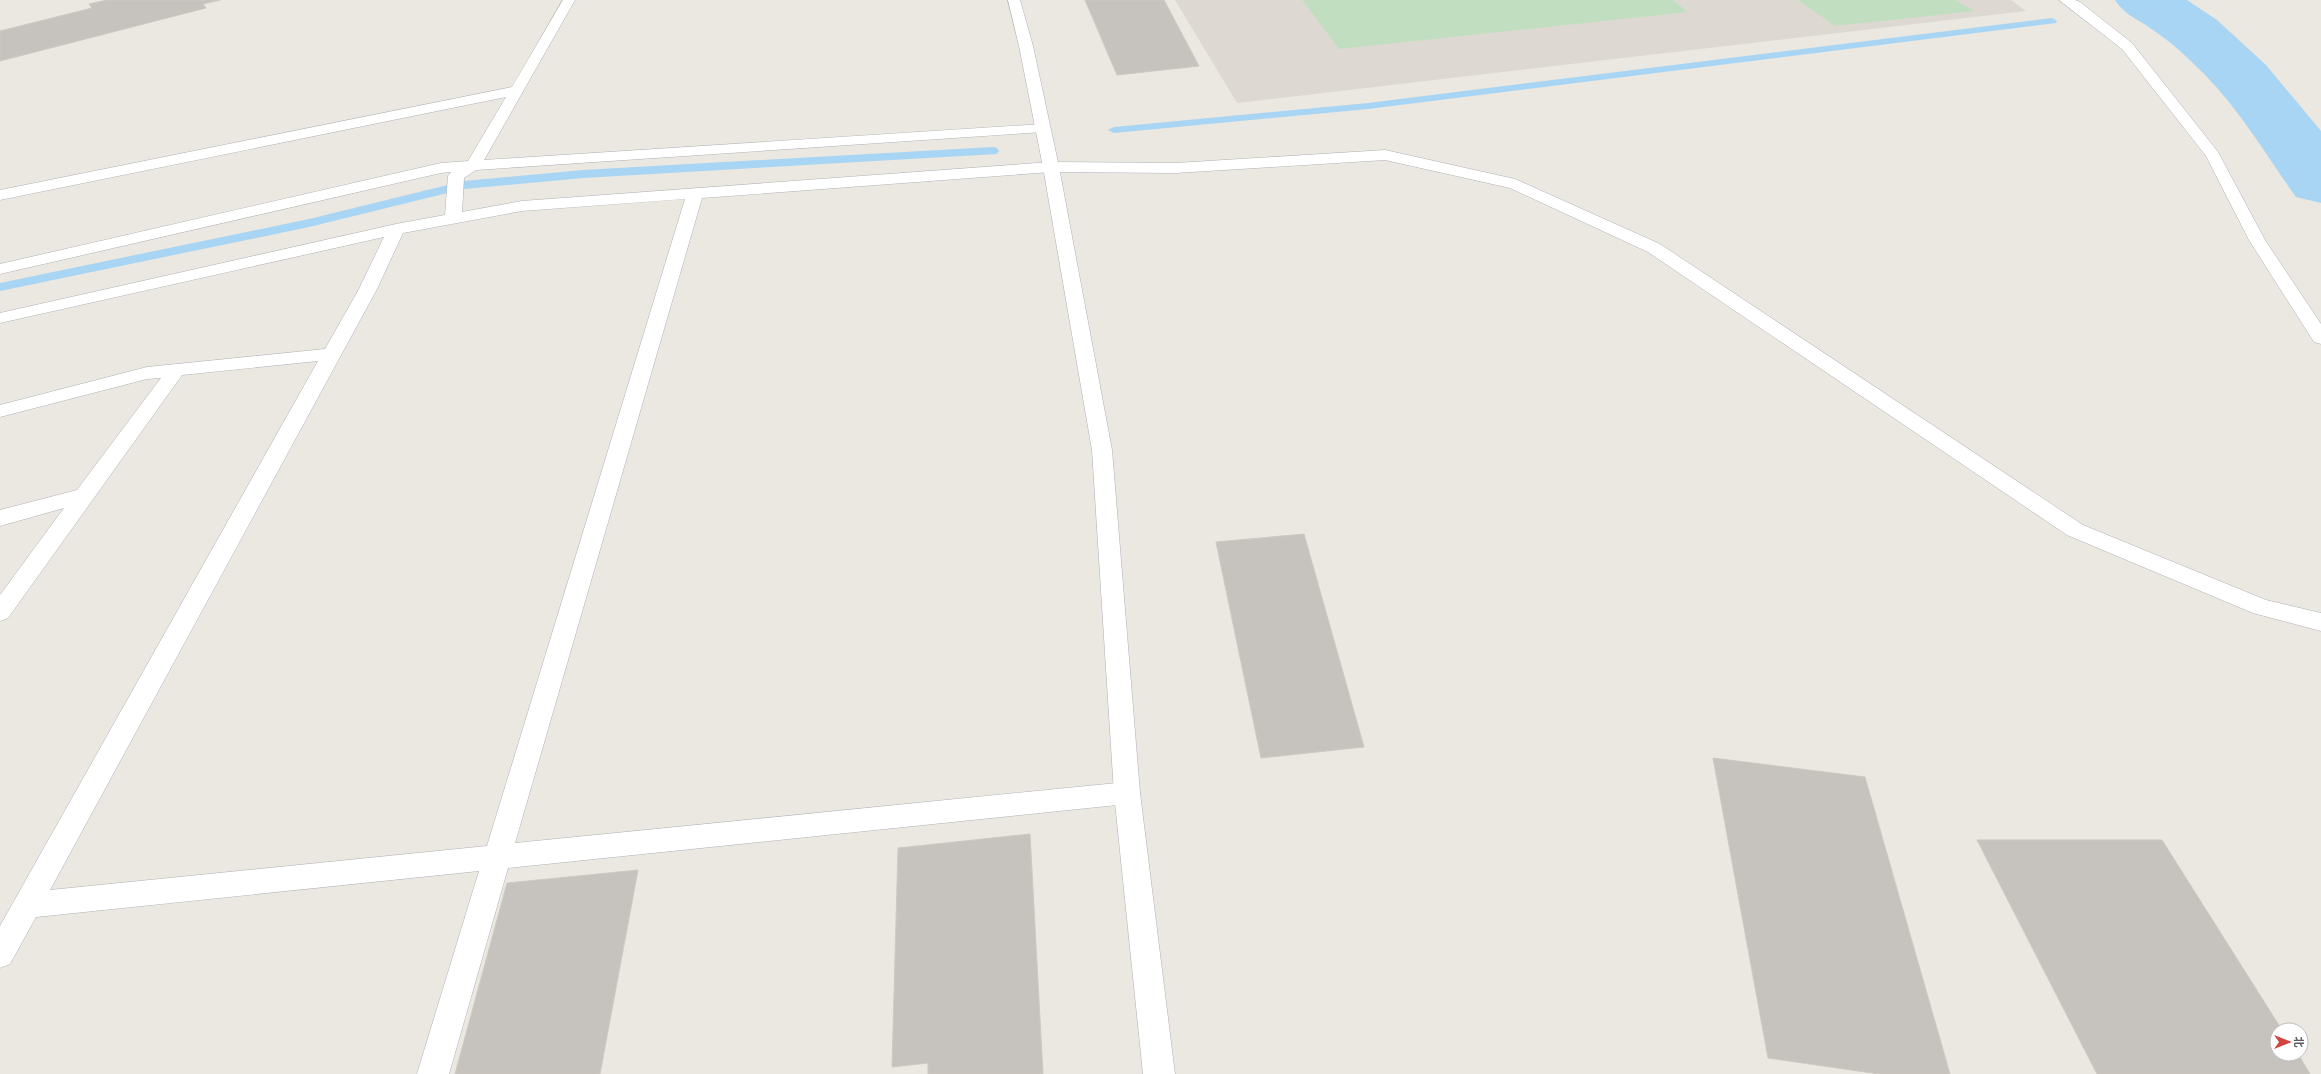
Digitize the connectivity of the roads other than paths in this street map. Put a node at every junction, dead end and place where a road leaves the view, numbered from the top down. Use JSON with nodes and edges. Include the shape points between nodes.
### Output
{"nodes":[{"id":1,"x":568,"y":0,"type":"edge"},
{"id":2,"x":1014,"y":0,"type":"edge"},
{"id":3,"x":2065,"y":0,"type":"edge"},
{"id":4,"x":517,"y":90,"type":"junction"},
{"id":5,"x":1043,"y":128,"type":"junction"},
{"id":6,"x":474,"y":165,"type":"junction"},
{"id":7,"x":1050,"y":167,"type":"junction"},
{"id":8,"x":695,"y":193,"type":"junction"},
{"id":9,"x":0,"y":195,"type":"edge"},
{"id":10,"x":453,"y":219,"type":"junction"},
{"id":11,"x":396,"y":229,"type":"junction"},
{"id":12,"x":0,"y":269,"type":"edge"},
{"id":13,"x":0,"y":318,"type":"edge"},
{"id":14,"x":2321,"y":338,"type":"edge"},
{"id":15,"x":332,"y":354,"type":"junction"},
{"id":16,"x":176,"y":370,"type":"junction"},
{"id":17,"x":0,"y":411,"type":"edge"},
{"id":18,"x":86,"y":495,"type":"junction"},
{"id":19,"x":0,"y":518,"type":"edge"},
{"id":20,"x":0,"y":612,"type":"edge"},
{"id":21,"x":2321,"y":622,"type":"edge"},
{"id":22,"x":1126,"y":793,"type":"junction"},
{"id":23,"x":497,"y":858,"type":"junction"},
{"id":24,"x":27,"y":905,"type":"junction"},
{"id":25,"x":0,"y":954,"type":"edge"},
{"id":26,"x":433,"y":1074,"type":"edge"},
{"id":27,"x":1159,"y":1074,"type":"edge"}],
"edges":[{"from":1,"to":4,"type":"street"},
{"from":2,"to":5,"type":"street"},
{"from":3,"to":14,"type":"street","via":[[2127,46],[2213,154],[2257,240]]},
{"from":4,"to":6,"type":"street"},
{"from":4,"to":9,"type":"street"},
{"from":5,"to":6,"type":"street"},
{"from":5,"to":7,"type":"street"},
{"from":6,"to":10,"type":"street","via":[[456,176]]},
{"from":6,"to":12,"type":"street","via":[[441,168]]},
{"from":7,"to":8,"type":"street"},
{"from":7,"to":21,"type":"street","via":[[1176,168],[1384,154],[1515,184],[1654,248],[2075,530],[2261,607]]},
{"from":7,"to":22,"type":"street","via":[[1102,450]]},
{"from":8,"to":10,"type":"street","via":[[522,206]]},
{"from":8,"to":23,"type":"street"},
{"from":10,"to":11,"type":"street"},
{"from":11,"to":13,"type":"street"},
{"from":11,"to":15,"type":"street","via":[[368,289]]},
{"from":15,"to":16,"type":"street"},
{"from":15,"to":24,"type":"street"},
{"from":16,"to":17,"type":"street","via":[[147,373]]},
{"from":16,"to":18,"type":"street"},
{"from":18,"to":19,"type":"street"},
{"from":18,"to":20,"type":"street"},
{"from":22,"to":23,"type":"street"},
{"from":22,"to":27,"type":"street"},
{"from":23,"to":24,"type":"street"},
{"from":23,"to":26,"type":"street"},
{"from":24,"to":25,"type":"street"}]}
